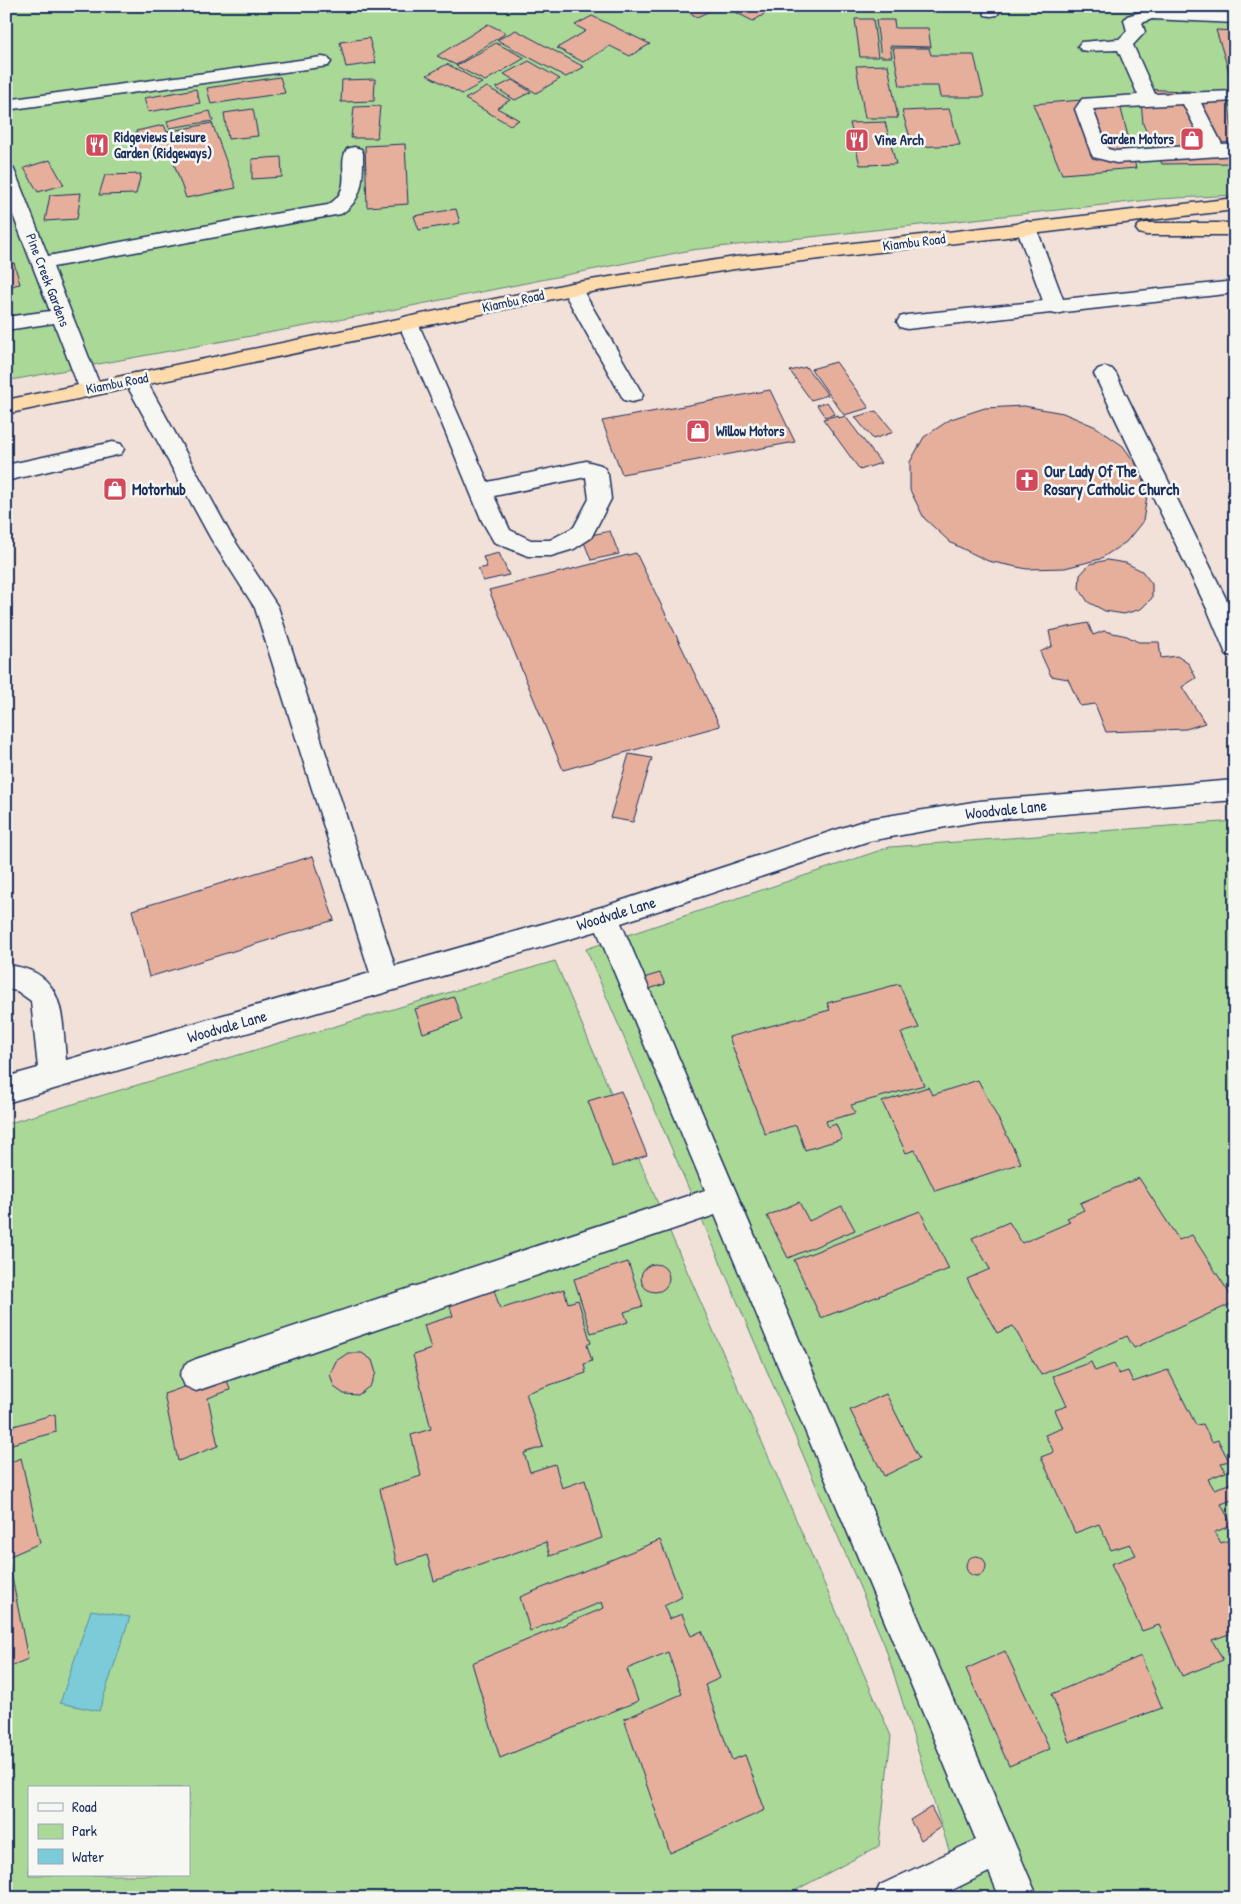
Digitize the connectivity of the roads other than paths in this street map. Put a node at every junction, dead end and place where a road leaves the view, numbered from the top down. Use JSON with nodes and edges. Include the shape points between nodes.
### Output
{"nodes":[{"id":1,"x":1235,"y":18,"type":"edge"},
{"id":2,"x":1124,"y":44,"type":"junction"},
{"id":3,"x":1086,"y":46,"type":"dead end"},
{"id":4,"x":322,"y":62,"type":"dead end"},
{"id":5,"x":1235,"y":96,"type":"edge"},
{"id":6,"x":1189,"y":98,"type":"junction"},
{"id":7,"x":1149,"y":100,"type":"junction"},
{"id":8,"x":6,"y":105,"type":"edge"},
{"id":9,"x":1235,"y":149,"type":"edge"},
{"id":10,"x":1216,"y":151,"type":"junction"},
{"id":11,"x":354,"y":153,"type":"dead end"},
{"id":12,"x":6,"y":172,"type":"edge"},
{"id":13,"x":1235,"y":204,"type":"edge"},
{"id":14,"x":1026,"y":228,"type":"junction"},
{"id":15,"x":1235,"y":229,"type":"edge"},
{"id":16,"x":42,"y":263,"type":"junction"},
{"id":17,"x":1235,"y":287,"type":"edge"},
{"id":18,"x":572,"y":289,"type":"junction"},
{"id":19,"x":1056,"y":308,"type":"junction"},
{"id":20,"x":62,"y":315,"type":"junction"},
{"id":21,"x":908,"y":322,"type":"dead end"},
{"id":22,"x":408,"y":323,"type":"junction"},
{"id":23,"x":6,"y":324,"type":"edge"},
{"id":24,"x":1105,"y":374,"type":"dead end"},
{"id":25,"x":134,"y":380,"type":"junction"},
{"id":26,"x":90,"y":388,"type":"junction"},
{"id":27,"x":632,"y":395,"type":"dead end"},
{"id":28,"x":6,"y":406,"type":"edge"},
{"id":29,"x":113,"y":449,"type":"dead end"},
{"id":30,"x":6,"y":473,"type":"edge"},
{"id":31,"x":480,"y":491,"type":"junction"},
{"id":32,"x":1235,"y":648,"type":"edge"},
{"id":33,"x":1235,"y":790,"type":"edge"},
{"id":34,"x":605,"y":917,"type":"junction"},
{"id":35,"x":6,"y":977,"type":"edge"},
{"id":36,"x":386,"y":980,"type":"junction"},
{"id":37,"x":53,"y":1077,"type":"junction"},
{"id":38,"x":6,"y":1090,"type":"edge"},
{"id":39,"x":723,"y":1198,"type":"junction"},
{"id":40,"x":196,"y":1375,"type":"dead end"},
{"id":41,"x":998,"y":1849,"type":"junction"},
{"id":42,"x":893,"y":1898,"type":"edge"},
{"id":43,"x":1019,"y":1898,"type":"edge"}],
"edges":[{"from":1,"to":2,"type":"street","via":[[1151,14],[1133,20],[1136,32]]},
{"from":2,"to":3,"type":"street"},
{"from":2,"to":7,"type":"street"},
{"from":4,"to":8,"type":"street"},
{"from":5,"to":6,"type":"street"},
{"from":6,"to":7,"type":"street"},
{"from":6,"to":10,"type":"street"},
{"from":7,"to":10,"type":"street","via":[[1088,103],[1084,110],[1100,153],[1116,157]]},
{"from":9,"to":10,"type":"street"},
{"from":11,"to":16,"type":"street","via":[[351,196],[343,206],[334,210]]},
{"from":12,"to":16,"type":"street","name":"Pine Creek Gardens"},
{"from":13,"to":14,"type":"highway","name":"Kiambu Road"},
{"from":14,"to":15,"type":"highway","name":"Kiambu Road"},
{"from":14,"to":18,"type":"highway","name":"Kiambu Road","via":[[735,263]]},
{"from":14,"to":19,"type":"street"},
{"from":16,"to":20,"type":"street","name":"Pine Creek Gardens"},
{"from":17,"to":19,"type":"street"},
{"from":18,"to":22,"type":"highway","name":"Kiambu Road"},
{"from":18,"to":27,"type":"street"},
{"from":19,"to":21,"type":"street"},
{"from":20,"to":23,"type":"street"},
{"from":20,"to":26,"type":"street","name":"Pine Creek Gardens"},
{"from":22,"to":25,"type":"highway","name":"Kiambu Road"},
{"from":22,"to":31,"type":"street"},
{"from":24,"to":32,"type":"street"},
{"from":25,"to":26,"type":"highway","name":"Kiambu Road"},
{"from":25,"to":36,"type":"street","via":[[222,539],[266,607]]},
{"from":26,"to":28,"type":"highway","name":"Kiambu Road"},
{"from":29,"to":30,"type":"street"},
{"from":31,"to":31,"type":"street","via":[[586,469],[597,474],[600,498],[583,532],[551,548],[528,548],[502,536]]},
{"from":33,"to":34,"type":"street","name":"Woodvale Lane","via":[[978,811],[869,830]]},
{"from":34,"to":36,"type":"street","name":"Woodvale Lane"},
{"from":34,"to":39,"type":"street"},
{"from":35,"to":37,"type":"street","via":[[15,977],[44,997]]},
{"from":36,"to":37,"type":"street","name":"Woodvale Lane"},
{"from":37,"to":38,"type":"street","name":"Woodvale Lane"},
{"from":39,"to":40,"type":"street"},
{"from":39,"to":41,"type":"street"},
{"from":41,"to":42,"type":"street"},
{"from":41,"to":43,"type":"street"}]}
